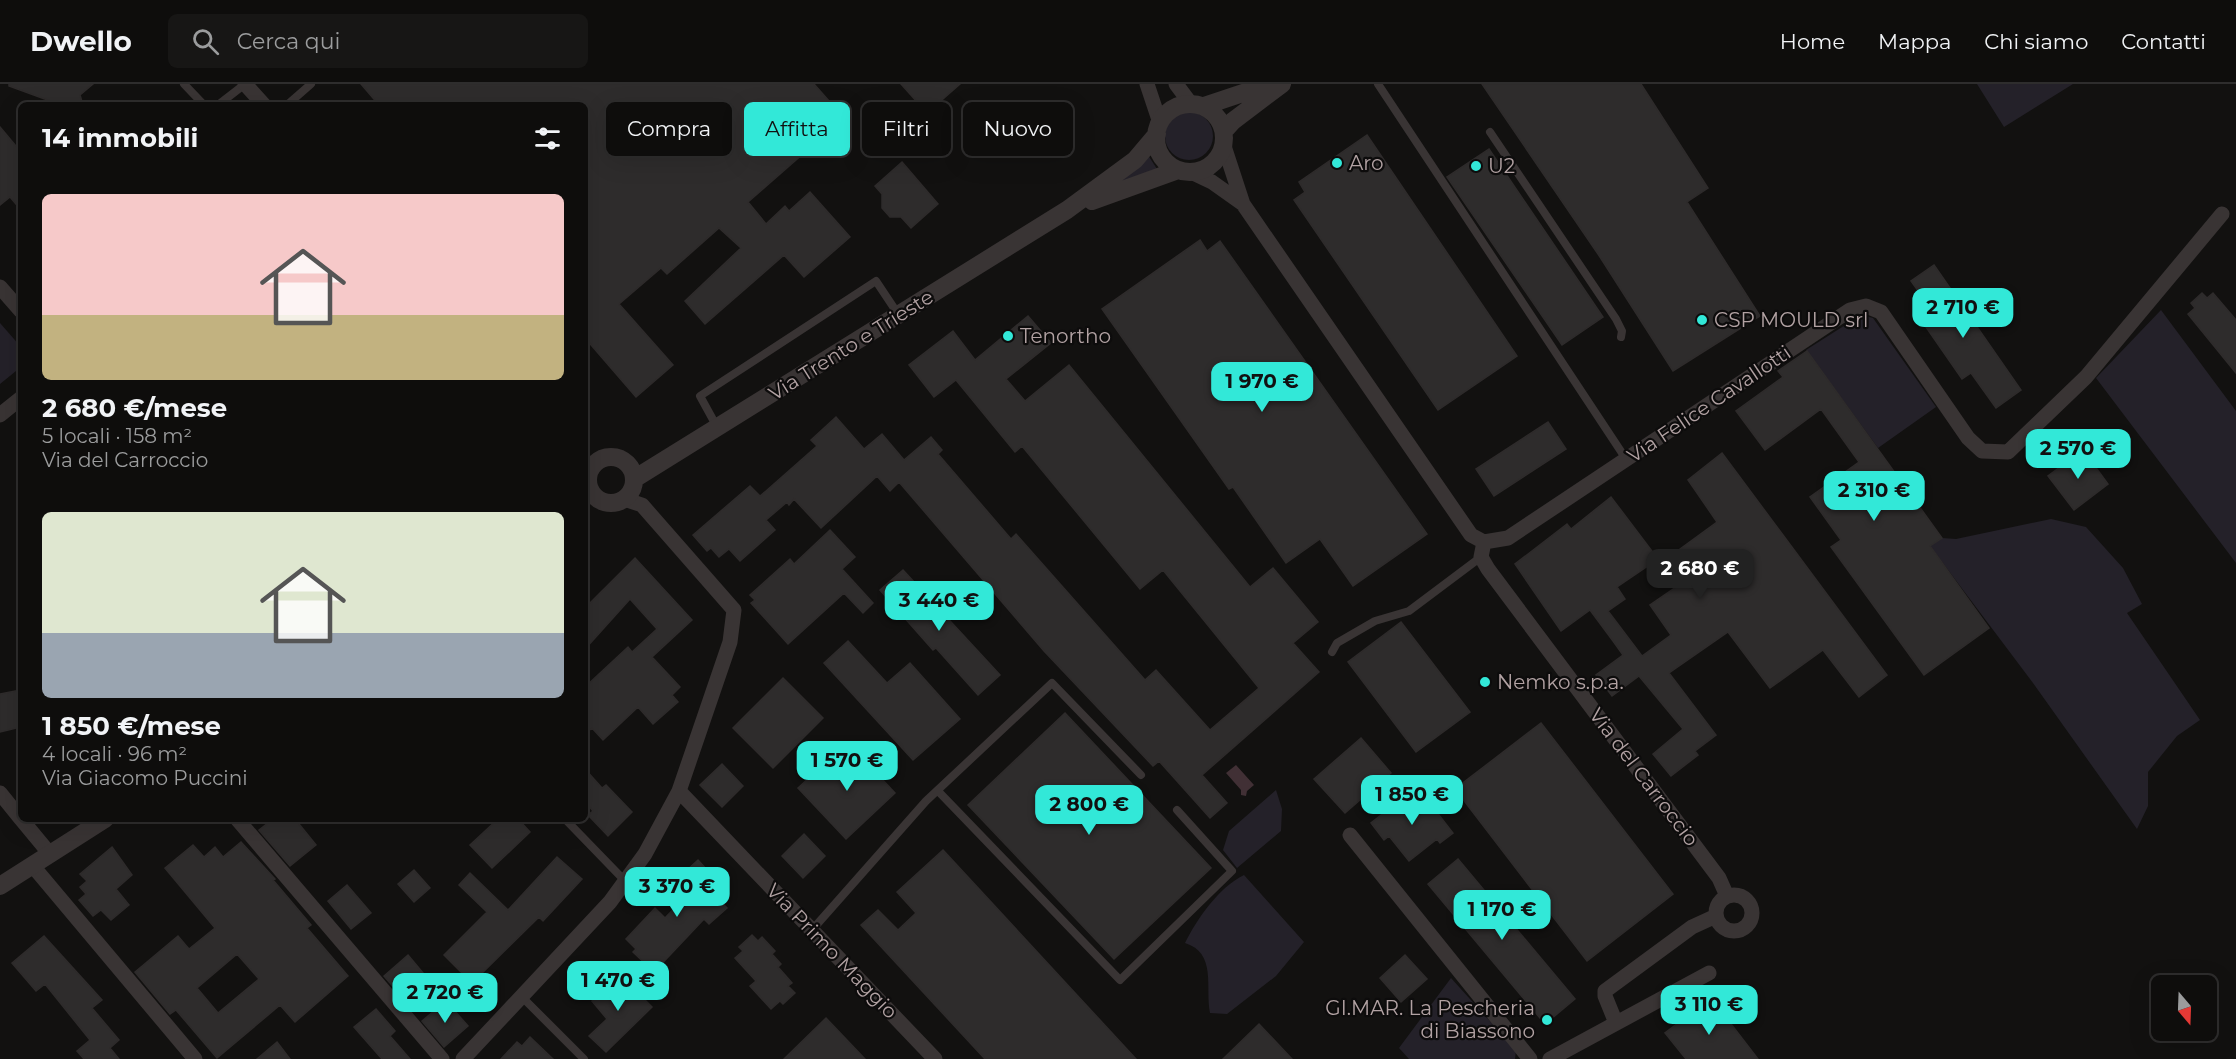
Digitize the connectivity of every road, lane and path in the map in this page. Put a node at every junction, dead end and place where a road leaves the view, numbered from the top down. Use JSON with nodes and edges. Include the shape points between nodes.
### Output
{"nodes":[{"id":1,"x":184,"y":84,"type":"edge"},
{"id":2,"x":245,"y":84,"type":"edge"},
{"id":3,"x":310,"y":84,"type":"edge"},
{"id":4,"x":1147,"y":84,"type":"edge"},
{"id":5,"x":1176,"y":84,"type":"edge"},
{"id":6,"x":1270,"y":84,"type":"edge"},
{"id":7,"x":1282,"y":84,"type":"edge"},
{"id":8,"x":1378,"y":84,"type":"edge"},
{"id":9,"x":201,"y":102,"type":"edge"},
{"id":10,"x":222,"y":102,"type":"edge"},
{"id":11,"x":261,"y":102,"type":"edge"},
{"id":12,"x":290,"y":102,"type":"edge"},
{"id":13,"x":1197,"y":105,"type":"junction"},
{"id":14,"x":1158,"y":129,"type":"junction"},
{"id":15,"x":1490,"y":132,"type":"dead end"},
{"id":16,"x":1224,"y":139,"type":"junction"},
{"id":17,"x":1185,"y":171,"type":"junction"},
{"id":18,"x":1243,"y":204,"type":"junction"},
{"id":19,"x":1067,"y":210,"type":"junction"},
{"id":20,"x":2222,"y":214,"type":"dead end"},
{"id":21,"x":0,"y":287,"type":"edge"},
{"id":22,"x":18,"y":308,"type":"edge"},
{"id":23,"x":899,"y":315,"type":"junction"},
{"id":24,"x":1621,"y":337,"type":"dead end"},
{"id":25,"x":18,"y":401,"type":"edge"},
{"id":26,"x":0,"y":416,"type":"edge"},
{"id":27,"x":718,"y":429,"type":"junction"},
{"id":28,"x":1626,"y":459,"type":"junction"},
{"id":29,"x":588,"y":465,"type":"edge"},
{"id":30,"x":634,"y":479,"type":"junction"},
{"id":31,"x":590,"y":499,"type":"edge"},
{"id":32,"x":624,"y":499,"type":"junction"},
{"id":33,"x":1482,"y":550,"type":"junction"},
{"id":34,"x":1332,"y":652,"type":"dead end"},
{"id":35,"x":1141,"y":775,"type":"dead end"},
{"id":36,"x":938,"y":790,"type":"junction"},
{"id":37,"x":679,"y":791,"type":"junction"},
{"id":38,"x":0,"y":793,"type":"edge"},
{"id":39,"x":1178,"y":810,"type":"dead end"},
{"id":40,"x":18,"y":815,"type":"edge"},
{"id":41,"x":23,"y":822,"type":"edge"},
{"id":42,"x":100,"y":822,"type":"edge"},
{"id":43,"x":240,"y":822,"type":"edge"},
{"id":44,"x":568,"y":822,"type":"edge"},
{"id":45,"x":1350,"y":835,"type":"dead end"},
{"id":46,"x":50,"y":854,"type":"junction"},
{"id":47,"x":32,"y":865,"type":"junction"},
{"id":48,"x":626,"y":882,"type":"junction"},
{"id":49,"x":0,"y":885,"type":"edge"},
{"id":50,"x":1726,"y":896,"type":"junction"},
{"id":51,"x":1716,"y":916,"type":"junction"},
{"id":52,"x":812,"y":930,"type":"junction"},
{"id":53,"x":1709,"y":973,"type":"dead end"},
{"id":54,"x":522,"y":997,"type":"junction"},
{"id":55,"x":1616,"y":1023,"type":"junction"},
{"id":56,"x":195,"y":1059,"type":"edge"},
{"id":57,"x":442,"y":1059,"type":"edge"},
{"id":58,"x":463,"y":1059,"type":"edge"},
{"id":59,"x":584,"y":1059,"type":"edge"},
{"id":60,"x":935,"y":1059,"type":"edge"},
{"id":61,"x":1530,"y":1059,"type":"edge"},
{"id":62,"x":1550,"y":1059,"type":"edge"}],
"edges":[{"from":1,"to":9,"type":"lane"},
{"from":2,"to":10,"type":"lane"},
{"from":2,"to":11,"type":"street"},
{"from":3,"to":12,"type":"lane"},
{"from":4,"to":14,"type":"street"},
{"from":5,"to":13,"type":"street"},
{"from":6,"to":13,"type":"street","name":"Via Trento e Trieste"},
{"from":7,"to":16,"type":"street","name":"Via Trento e Trieste","via":[[1233,121]]},
{"from":8,"to":28,"type":"lane"},
{"from":13,"to":14,"type":"street","name":"Via Trento e Trieste","via":[[1178,106],[1167,113]]},
{"from":13,"to":16,"type":"street","via":[[1217,116]]},
{"from":14,"to":17,"type":"street","via":[[1158,149],[1166,162]]},
{"from":14,"to":19,"type":"street","name":"Via Trento e Trieste","via":[[1135,160]]},
{"from":15,"to":24,"type":"lane","via":[[1616,319]]},
{"from":16,"to":17,"type":"street","name":"Via Trento e Trieste","via":[[1212,165]]},
{"from":16,"to":18,"type":"street"},
{"from":17,"to":18,"type":"street","via":[[1212,182]]},
{"from":17,"to":19,"type":"street","name":"Via Trento e Trieste"},
{"from":18,"to":33,"type":"street"},
{"from":19,"to":23,"type":"street","name":"Via Trento e Trieste"},
{"from":20,"to":28,"type":"street","name":"Via Felice Cavallotti","via":[[2086,377],[2008,452],[1982,451],[1968,438],[1881,312],[1866,306],[1850,310]]},
{"from":21,"to":22,"type":"street"},
{"from":23,"to":27,"type":"street","name":"Via Trento e Trieste"},
{"from":23,"to":27,"type":"lane","via":[[876,281],[700,396]]},
{"from":25,"to":26,"type":"street"},
{"from":27,"to":30,"type":"street","name":"Via Trento e Trieste"},
{"from":28,"to":33,"type":"street","name":"Via Felice Cavallotti","via":[[1508,538]]},
{"from":29,"to":30,"type":"street","via":[[616,457],[629,465]]},
{"from":29,"to":31,"type":"street"},
{"from":30,"to":32,"type":"street"},
{"from":31,"to":32,"type":"street"},
{"from":32,"to":37,"type":"street","via":[[642,505],[734,610],[730,642]]},
{"from":33,"to":34,"type":"lane","via":[[1409,611],[1375,621],[1337,643]]},
{"from":33,"to":50,"type":"street","name":"Via del Carroccio","via":[[1719,878]]},
{"from":35,"to":36,"type":"lane","via":[[1052,683]]},
{"from":36,"to":39,"type":"lane","via":[[1120,980],[1232,871]]},
{"from":36,"to":52,"type":"lane"},
{"from":37,"to":48,"type":"street"},
{"from":37,"to":52,"type":"street","name":"Via Primo Maggio"},
{"from":38,"to":40,"type":"street"},
{"from":41,"to":46,"type":"street"},
{"from":42,"to":46,"type":"street"},
{"from":43,"to":57,"type":"street"},
{"from":44,"to":48,"type":"lane"},
{"from":45,"to":61,"type":"street"},
{"from":46,"to":47,"type":"street"},
{"from":47,"to":49,"type":"street"},
{"from":47,"to":56,"type":"street"},
{"from":48,"to":54,"type":"street"},
{"from":50,"to":51,"type":"street","via":[[1718,904]]},
{"from":50,"to":51,"type":"street","via":[[1738,896],[1748,902],[1752,913],[1748,924],[1739,930],[1727,929]]},
{"from":51,"to":55,"type":"street","via":[[1692,927],[1605,991]]},
{"from":52,"to":60,"type":"street","name":"Via Primo Maggio"},
{"from":53,"to":55,"type":"street"},
{"from":54,"to":58,"type":"street"},
{"from":54,"to":59,"type":"lane"},
{"from":55,"to":62,"type":"street"}]}
